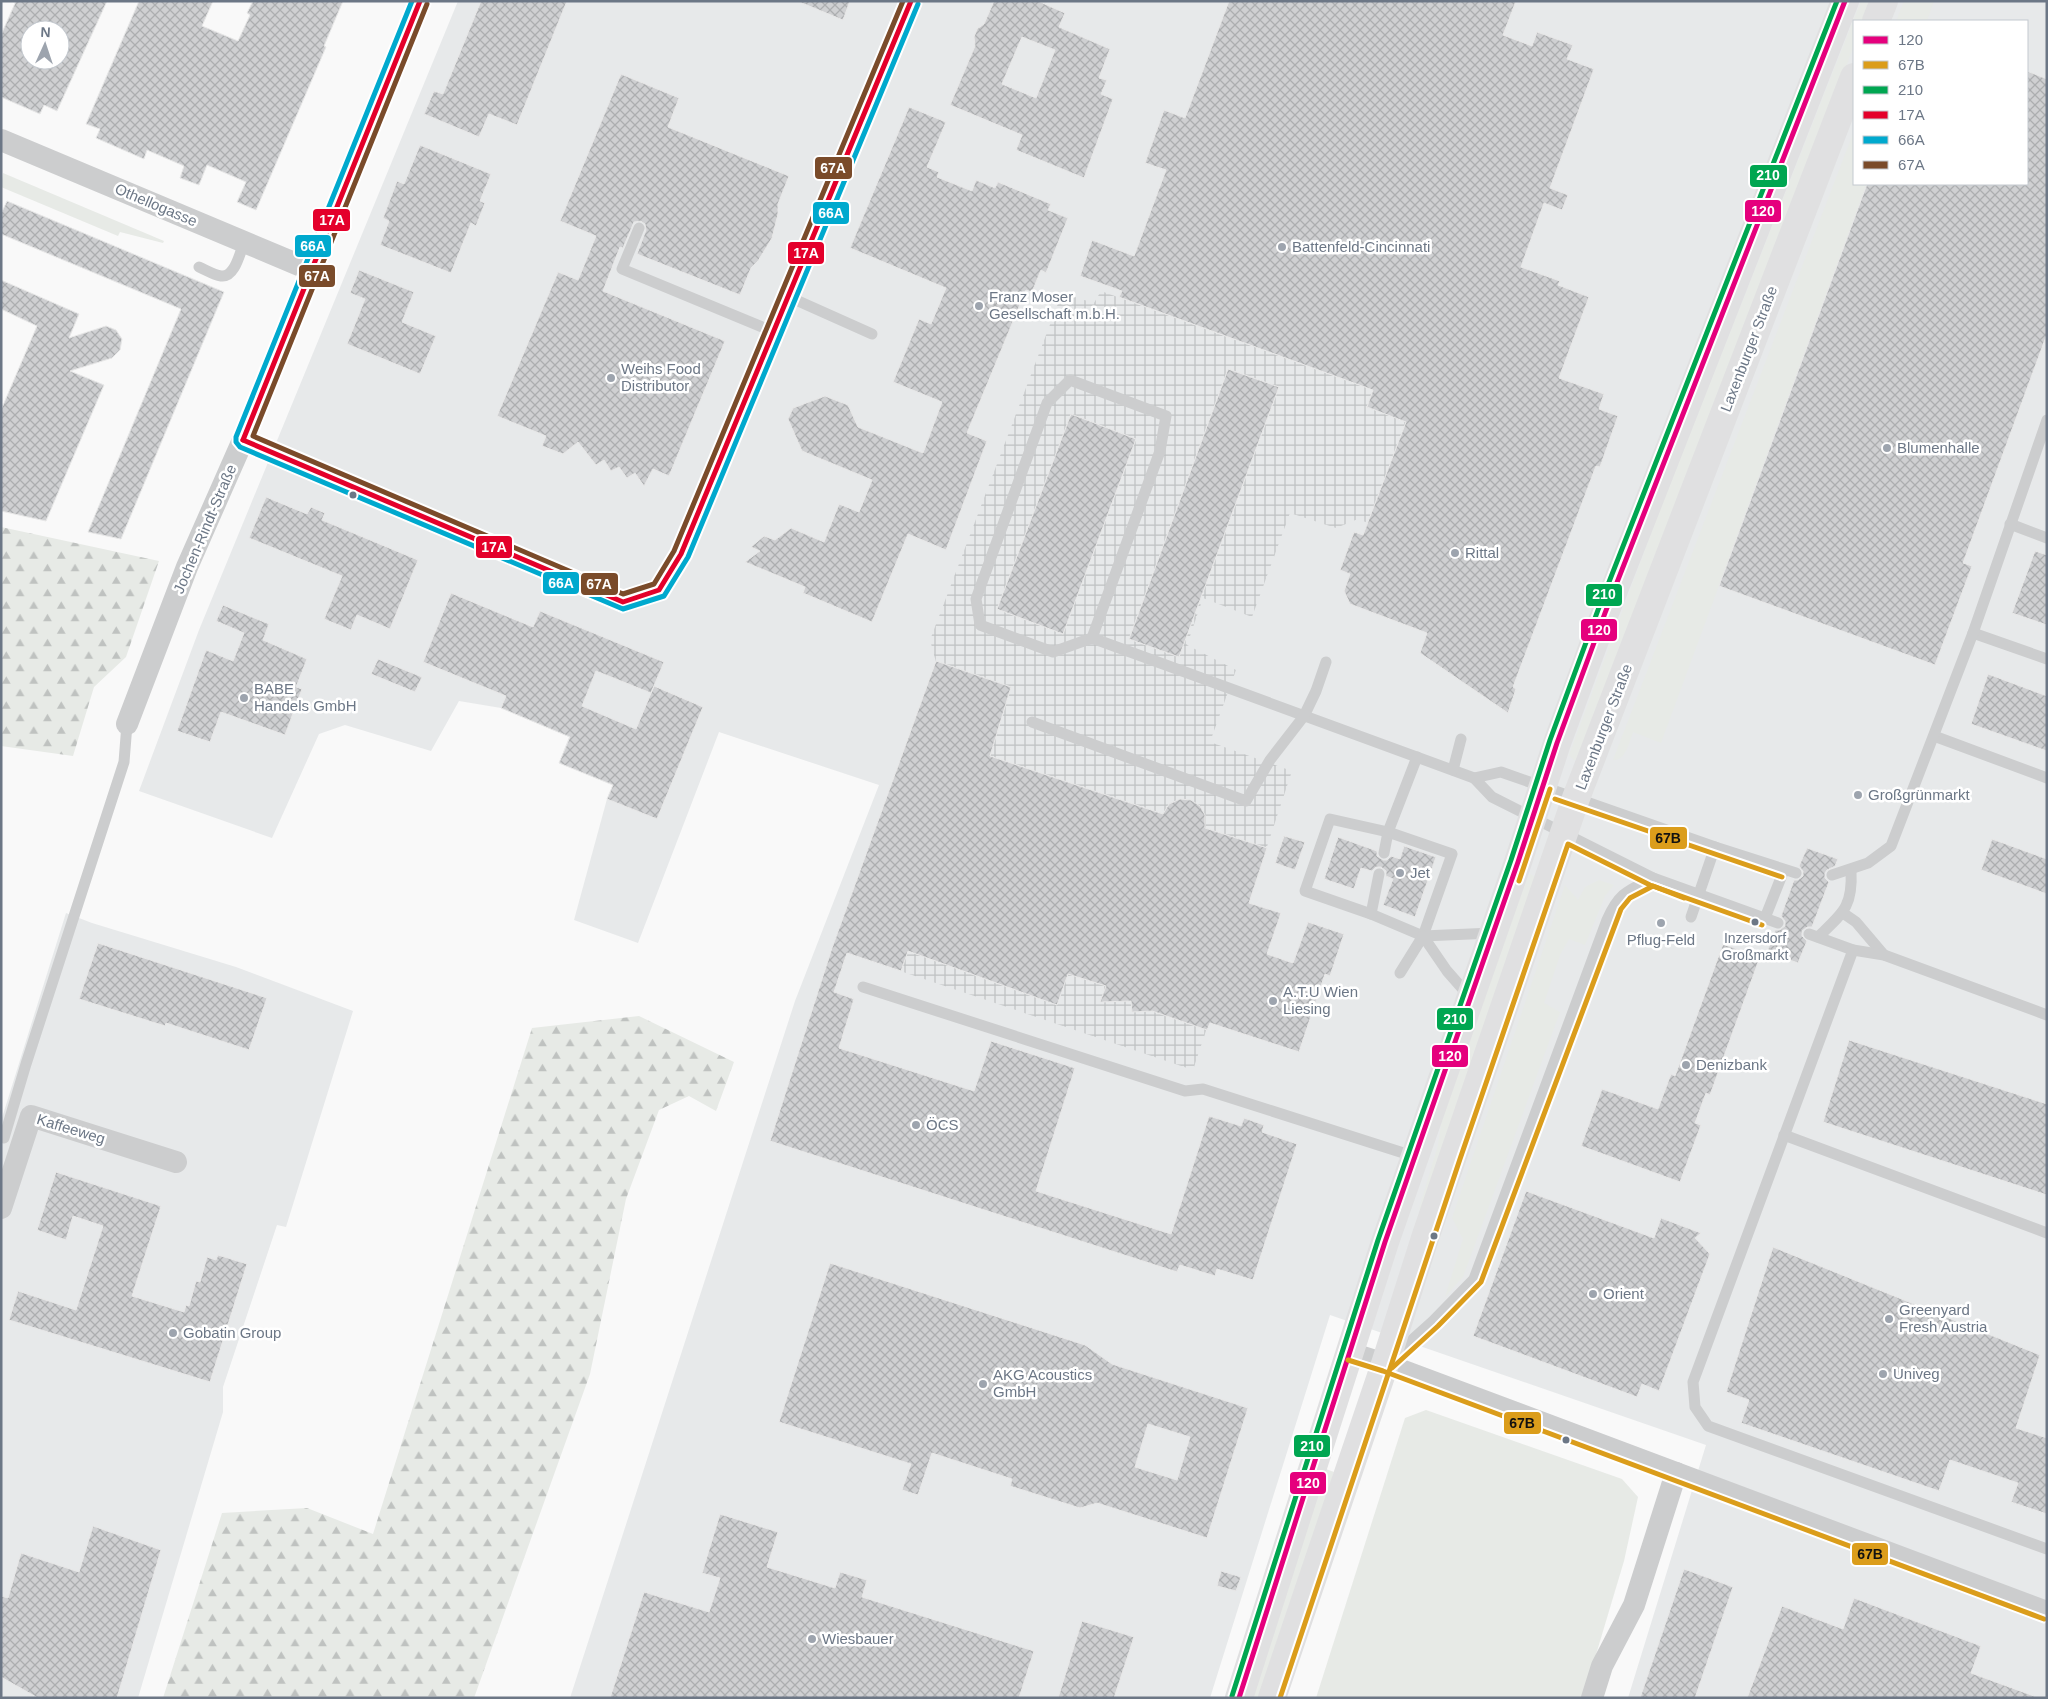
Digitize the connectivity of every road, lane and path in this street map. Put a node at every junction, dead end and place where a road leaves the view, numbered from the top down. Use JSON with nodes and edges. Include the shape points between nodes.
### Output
{"nodes":[{"id":1,"x":420,"y":1,"type":"edge"},
{"id":2,"x":911,"y":1,"type":"edge"},
{"id":3,"x":1845,"y":1,"type":"edge"},
{"id":4,"x":1884,"y":1,"type":"edge"},
{"id":5,"x":1876,"y":20,"type":"edge"},
{"id":6,"x":1853,"y":80,"type":"edge"},
{"id":7,"x":1,"y":140,"type":"edge"},
{"id":8,"x":639,"y":228,"type":"dead end"},
{"id":9,"x":244,"y":242,"type":"junction"},
{"id":10,"x":199,"y":267,"type":"dead end"},
{"id":11,"x":311,"y":270,"type":"junction"},
{"id":12,"x":787,"y":296,"type":"junction"},
{"id":13,"x":772,"y":331,"type":"junction"},
{"id":14,"x":872,"y":334,"type":"dead end"},
{"id":15,"x":2046,"y":421,"type":"edge"},
{"id":16,"x":243,"y":440,"type":"junction"},
{"id":17,"x":2010,"y":524,"type":"junction"},
{"id":18,"x":2047,"y":538,"type":"edge"},
{"id":19,"x":1973,"y":633,"type":"junction"},
{"id":20,"x":1092,"y":638,"type":"junction"},
{"id":21,"x":2047,"y":659,"type":"edge"},
{"id":22,"x":1326,"y":662,"type":"dead end"},
{"id":23,"x":1304,"y":716,"type":"junction"},
{"id":24,"x":1032,"y":722,"type":"dead end"},
{"id":25,"x":127,"y":724,"type":"joint"},
{"id":26,"x":1934,"y":736,"type":"junction"},
{"id":27,"x":1461,"y":739,"type":"dead end"},
{"id":28,"x":1417,"y":757,"type":"junction"},
{"id":29,"x":1453,"y":770,"type":"junction"},
{"id":30,"x":1474,"y":778,"type":"junction"},
{"id":31,"x":2047,"y":778,"type":"edge"},
{"id":32,"x":1543,"y":787,"type":"junction"},
{"id":33,"x":1576,"y":798,"type":"junction"},
{"id":34,"x":1533,"y":817,"type":"junction"},
{"id":35,"x":1388,"y":832,"type":"junction"},
{"id":36,"x":1564,"y":833,"type":"junction"},
{"id":37,"x":1715,"y":847,"type":"junction"},
{"id":38,"x":1384,"y":854,"type":"dead end"},
{"id":39,"x":1784,"y":870,"type":"junction"},
{"id":40,"x":1851,"y":870,"type":"junction"},
{"id":41,"x":1796,"y":873,"type":"dead end"},
{"id":42,"x":1379,"y":874,"type":"dead end"},
{"id":43,"x":1832,"y":875,"type":"dead end"},
{"id":44,"x":1653,"y":878,"type":"junction"},
{"id":45,"x":1698,"y":894,"type":"junction"},
{"id":46,"x":1844,"y":913,"type":"junction"},
{"id":47,"x":1371,"y":914,"type":"junction"},
{"id":48,"x":1690,"y":917,"type":"dead end"},
{"id":49,"x":1765,"y":918,"type":"junction"},
{"id":50,"x":1778,"y":923,"type":"dead end"},
{"id":51,"x":1493,"y":933,"type":"junction"},
{"id":52,"x":1423,"y":936,"type":"junction"},
{"id":53,"x":1853,"y":950,"type":"junction"},
{"id":54,"x":1884,"y":955,"type":"junction"},
{"id":55,"x":1400,"y":972,"type":"dead end"},
{"id":56,"x":863,"y":987,"type":"dead end"},
{"id":57,"x":1470,"y":998,"type":"junction"},
{"id":58,"x":2047,"y":1015,"type":"edge"},
{"id":59,"x":22,"y":1112,"type":"junction"},
{"id":60,"x":1784,"y":1134,"type":"junction"},
{"id":61,"x":4,"y":1138,"type":"dead end"},
{"id":62,"x":1416,"y":1157,"type":"junction"},
{"id":63,"x":176,"y":1162,"type":"dead end"},
{"id":64,"x":1,"y":1208,"type":"edge"},
{"id":65,"x":2047,"y":1233,"type":"edge"},
{"id":66,"x":1350,"y":1353,"type":"junction"},
{"id":67,"x":1385,"y":1364,"type":"junction"},
{"id":68,"x":1676,"y":1473,"type":"junction"},
{"id":69,"x":2047,"y":1549,"type":"edge"},
{"id":70,"x":2047,"y":1612,"type":"edge"},
{"id":71,"x":1239,"y":1698,"type":"edge"},
{"id":72,"x":1272,"y":1698,"type":"edge"},
{"id":73,"x":1592,"y":1698,"type":"edge"}],
"edges":[{"from":1,"to":11,"type":"street","name":"Jochen-Rindt-Straße"},
{"from":2,"to":12,"type":"street"},
{"from":3,"to":32,"type":"main road","via":[[1605,613]]},
{"from":4,"to":5,"type":"main road"},
{"from":6,"to":33,"type":"main road","name":"Laxenburger Straße"},
{"from":7,"to":9,"type":"street","name":"Othellogasse"},
{"from":8,"to":13,"type":"lane","via":[[622,269]]},
{"from":9,"to":10,"type":"lane","via":[[232,272],[227,276]]},
{"from":9,"to":11,"type":"street","name":"Othellogasse"},
{"from":11,"to":16,"type":"street","name":"Jochen-Rindt-Straße"},
{"from":12,"to":13,"type":"street"},
{"from":12,"to":14,"type":"lane"},
{"from":13,"to":16,"type":"street","via":[[681,554],[659,590],[624,602]]},
{"from":15,"to":17,"type":"lane"},
{"from":16,"to":25,"type":"street","name":"Jochen-Rindt-Straße","via":[[187,567]]},
{"from":17,"to":18,"type":"lane"},
{"from":17,"to":19,"type":"lane"},
{"from":19,"to":21,"type":"lane"},
{"from":19,"to":26,"type":"lane"},
{"from":20,"to":20,"type":"lane","via":[[1160,451],[1166,416],[1070,380],[1047,403],[976,599],[980,625],[1053,652]]},
{"from":20,"to":23,"type":"lane"},
{"from":22,"to":23,"type":"lane"},
{"from":23,"to":24,"type":"lane","via":[[1270,760],[1246,801]]},
{"from":23,"to":28,"type":"lane"},
{"from":25,"to":59,"type":"lane","via":[[124,762]]},
{"from":26,"to":31,"type":"lane"},
{"from":26,"to":40,"type":"lane","via":[[1891,846],[1868,863]]},
{"from":27,"to":29,"type":"lane"},
{"from":28,"to":29,"type":"lane"},
{"from":28,"to":35,"type":"lane"},
{"from":29,"to":30,"type":"lane"},
{"from":30,"to":32,"type":"lane","via":[[1501,772]]},
{"from":30,"to":34,"type":"lane","via":[[1492,797]]},
{"from":32,"to":33,"type":"lane"},
{"from":32,"to":34,"type":"main road"},
{"from":33,"to":36,"type":"main road","name":"Laxenburger Straße"},
{"from":33,"to":37,"type":"lane"},
{"from":34,"to":36,"type":"lane"},
{"from":34,"to":51,"type":"main road"},
{"from":35,"to":38,"type":"lane"},
{"from":35,"to":47,"type":"lane","via":[[1330,819],[1305,891]]},
{"from":35,"to":52,"type":"lane","via":[[1452,854]]},
{"from":36,"to":44,"type":"lane"},
{"from":36,"to":67,"type":"main road","name":"Laxenburger Straße"},
{"from":37,"to":39,"type":"lane"},
{"from":37,"to":45,"type":"lane"},
{"from":39,"to":41,"type":"lane"},
{"from":39,"to":49,"type":"lane"},
{"from":40,"to":43,"type":"lane"},
{"from":40,"to":46,"type":"lane","via":[[1852,889]]},
{"from":42,"to":47,"type":"lane"},
{"from":44,"to":45,"type":"lane"},
{"from":44,"to":67,"type":"lane","via":[[1625,892],[1607,920],[1474,1279]]},
{"from":45,"to":48,"type":"lane"},
{"from":45,"to":49,"type":"lane"},
{"from":46,"to":53,"type":"lane","via":[[1814,936]]},
{"from":46,"to":54,"type":"lane"},
{"from":47,"to":52,"type":"lane"},
{"from":49,"to":50,"type":"lane"},
{"from":51,"to":52,"type":"lane"},
{"from":51,"to":57,"type":"main road"},
{"from":52,"to":55,"type":"lane"},
{"from":52,"to":57,"type":"lane"},
{"from":53,"to":54,"type":"lane"},
{"from":53,"to":60,"type":"lane"},
{"from":54,"to":58,"type":"lane"},
{"from":56,"to":62,"type":"lane","via":[[1185,1091],[1203,1089]]},
{"from":57,"to":62,"type":"main road"},
{"from":59,"to":61,"type":"lane"},
{"from":59,"to":63,"type":"street","name":"Kaffeeweg"},
{"from":59,"to":64,"type":"street","name":"Kaffeeweg"},
{"from":60,"to":65,"type":"lane"},
{"from":60,"to":69,"type":"lane","via":[[1693,1382],[1695,1407],[1708,1426]]},
{"from":62,"to":66,"type":"main road"},
{"from":66,"to":67,"type":"street"},
{"from":66,"to":71,"type":"main road"},
{"from":67,"to":68,"type":"street"},
{"from":67,"to":72,"type":"main road","name":"Laxenburger Straße"},
{"from":68,"to":70,"type":"street"},
{"from":68,"to":73,"type":"street","via":[[1634,1605],[1602,1666]]}]}
